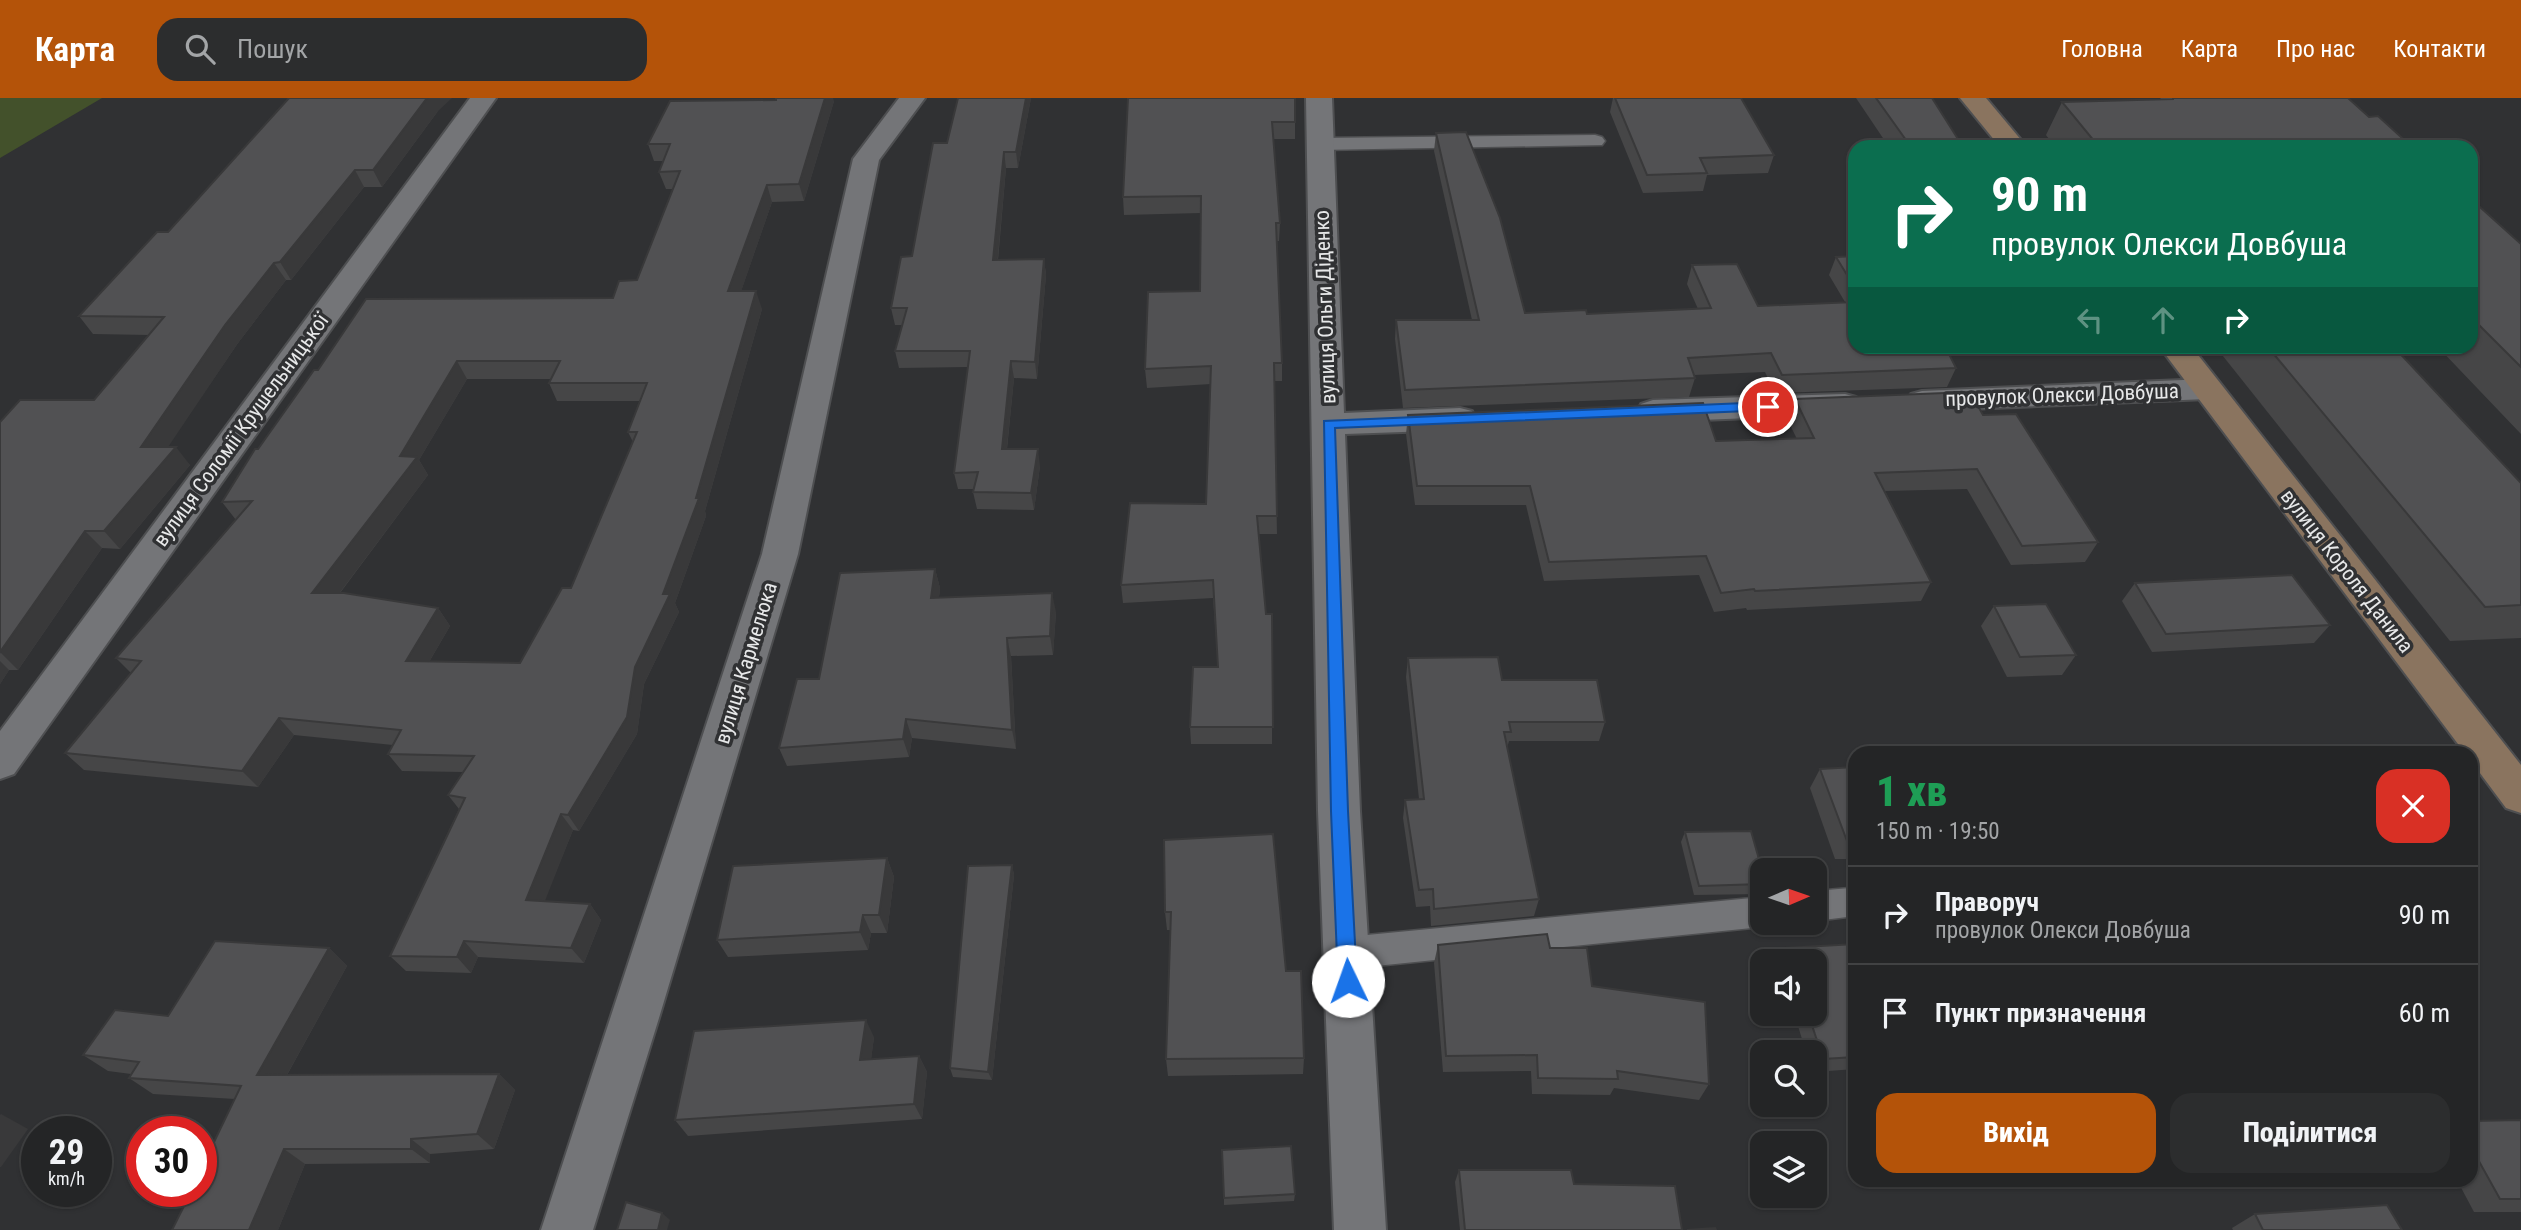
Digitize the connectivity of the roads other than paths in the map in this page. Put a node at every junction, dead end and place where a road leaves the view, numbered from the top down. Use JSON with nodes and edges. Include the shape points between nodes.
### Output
{"nodes":[{"id":1,"x":483,"y":98,"type":"edge"},
{"id":2,"x":912,"y":98,"type":"edge"},
{"id":3,"x":1319,"y":98,"type":"edge"},
{"id":4,"x":1973,"y":98,"type":"edge"},
{"id":5,"x":2008,"y":140,"type":"edge"},
{"id":6,"x":1595,"y":141,"type":"dead end"},
{"id":7,"x":1320,"y":144,"type":"junction"},
{"id":8,"x":2180,"y":354,"type":"edge"},
{"id":9,"x":2207,"y":389,"type":"junction"},
{"id":10,"x":1621,"y":412,"type":"edge"},
{"id":11,"x":1496,"y":417,"type":"edge"},
{"id":12,"x":1328,"y":424,"type":"junction"},
{"id":13,"x":0,"y":762,"type":"edge"},
{"id":14,"x":2521,"y":796,"type":"edge"},
{"id":15,"x":1848,"y":903,"type":"edge"},
{"id":16,"x":1827,"y":905,"type":"edge"},
{"id":17,"x":1750,"y":913,"type":"edge"},
{"id":18,"x":1346,"y":953,"type":"junction"},
{"id":19,"x":567,"y":1230,"type":"edge"},
{"id":20,"x":1360,"y":1230,"type":"edge"}],
"edges":[{"from":1,"to":13,"type":"street","name":"вулиця Соломії Крушельницької"},
{"from":2,"to":19,"type":"street","name":"вулиця Кармелюка","via":[[866,159],[780,554]]},
{"from":3,"to":7,"type":"street","name":"вулиця Ольги Діденко"},
{"from":4,"to":5,"type":"main road"},
{"from":6,"to":7,"type":"lane"},
{"from":7,"to":12,"type":"street","name":"вулиця Ольги Діденко"},
{"from":8,"to":9,"type":"main road","name":"вулиця Короля Данила"},
{"from":9,"to":10,"type":"street","name":"провулок Олекси Довбуша"},
{"from":9,"to":14,"type":"main road","name":"вулиця Короля Данила"},
{"from":11,"to":12,"type":"street"},
{"from":12,"to":18,"type":"street","name":"вулиця Ольги Діденко"},
{"from":15,"to":16,"type":"lane"},
{"from":17,"to":18,"type":"lane"},
{"from":18,"to":20,"type":"street","name":"вулиця Ольги Діденко"}]}
